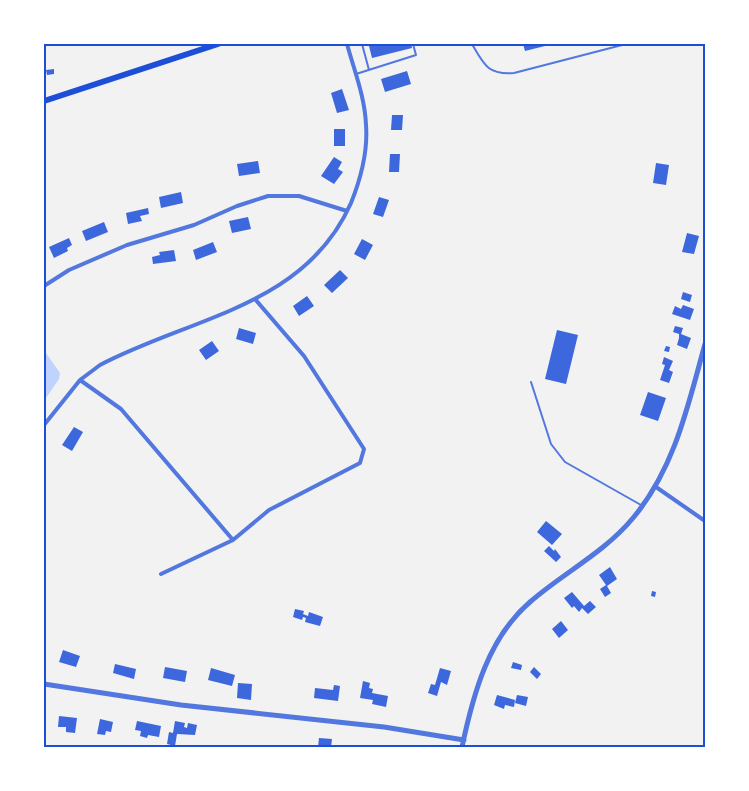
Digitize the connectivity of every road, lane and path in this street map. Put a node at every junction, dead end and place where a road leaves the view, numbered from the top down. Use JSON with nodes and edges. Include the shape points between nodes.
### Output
{"nodes":[{"id":1,"x":218,"y":44,"type":"edge"},
{"id":2,"x":347,"y":44,"type":"edge"},
{"id":3,"x":362,"y":44,"type":"edge"},
{"id":4,"x":413,"y":44,"type":"edge"},
{"id":5,"x":472,"y":44,"type":"edge"},
{"id":6,"x":626,"y":44,"type":"edge"},
{"id":7,"x":370,"y":70,"type":"junction"},
{"id":8,"x":356,"y":74,"type":"junction"},
{"id":9,"x":44,"y":101,"type":"edge"},
{"id":10,"x":347,"y":211,"type":"junction"},
{"id":11,"x":44,"y":286,"type":"edge"},
{"id":12,"x":255,"y":299,"type":"junction"},
{"id":13,"x":705,"y":344,"type":"edge"},
{"id":14,"x":80,"y":380,"type":"junction"},
{"id":15,"x":531,"y":382,"type":"dead end"},
{"id":16,"x":44,"y":425,"type":"edge"},
{"id":17,"x":656,"y":487,"type":"junction"},
{"id":18,"x":643,"y":506,"type":"junction"},
{"id":19,"x":705,"y":521,"type":"edge"},
{"id":20,"x":233,"y":540,"type":"junction"},
{"id":21,"x":161,"y":574,"type":"dead end"},
{"id":22,"x":44,"y":684,"type":"edge"},
{"id":23,"x":464,"y":740,"type":"junction"},
{"id":24,"x":462,"y":747,"type":"edge"}],
"edges":[{"from":1,"to":9,"type":"highway"},
{"from":2,"to":8,"type":"street"},
{"from":3,"to":7,"type":"lane"},
{"from":4,"to":7,"type":"lane","via":[[416,55]]},
{"from":5,"to":6,"type":"lane","via":[[484,64],[501,74]]},
{"from":7,"to":8,"type":"lane"},
{"from":8,"to":10,"type":"street","via":[[364,107],[366,138],[360,176]]},
{"from":10,"to":11,"type":"street","via":[[298,196],[261,198],[194,225],[127,245],[69,270]]},
{"from":10,"to":12,"type":"street","via":[[326,245],[308,266]]},
{"from":12,"to":14,"type":"street","via":[[110,360]]},
{"from":12,"to":20,"type":"street","via":[[304,356],[364,449],[360,462],[269,510]]},
{"from":13,"to":17,"type":"street","via":[[677,442]]},
{"from":14,"to":16,"type":"street"},
{"from":14,"to":20,"type":"street","via":[[120,409]]},
{"from":15,"to":18,"type":"lane","via":[[551,444],[565,462]]},
{"from":17,"to":18,"type":"street"},
{"from":17,"to":19,"type":"street"},
{"from":18,"to":23,"type":"street","via":[[603,548],[531,601],[503,629],[488,660]]},
{"from":20,"to":21,"type":"street"},
{"from":22,"to":23,"type":"street","via":[[181,705],[384,727]]},
{"from":23,"to":24,"type":"street"}]}
